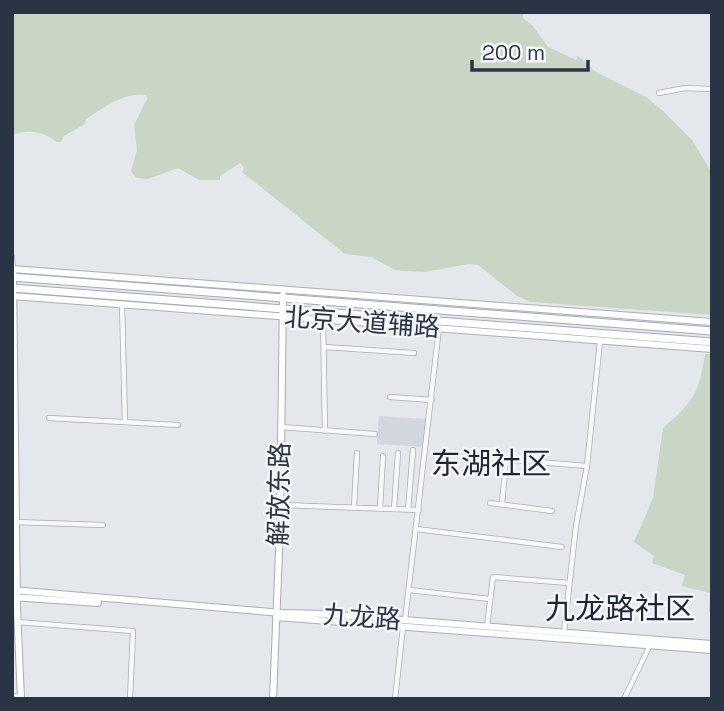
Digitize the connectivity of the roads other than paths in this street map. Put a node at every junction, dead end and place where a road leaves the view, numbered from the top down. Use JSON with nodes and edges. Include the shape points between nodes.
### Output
{"nodes":[{"id":1,"x":712,"y":89,"type":"edge"},
{"id":2,"x":659,"y":93,"type":"dead end"},
{"id":3,"x":12,"y":257,"type":"edge"},
{"id":4,"x":12,"y":269,"type":"edge"},
{"id":5,"x":12,"y":277,"type":"edge"},
{"id":6,"x":12,"y":288,"type":"edge"},
{"id":7,"x":285,"y":294,"type":"junction"},
{"id":8,"x":12,"y":296,"type":"edge"},
{"id":9,"x":122,"y":300,"type":"junction"},
{"id":10,"x":285,"y":313,"type":"junction"},
{"id":11,"x":323,"y":319,"type":"junction"},
{"id":12,"x":712,"y":322,"type":"edge"},
{"id":13,"x":439,"y":328,"type":"junction"},
{"id":14,"x":712,"y":331,"type":"edge"},
{"id":15,"x":600,"y":341,"type":"junction"},
{"id":16,"x":712,"y":342,"type":"edge"},
{"id":17,"x":325,"y":347,"type":"junction"},
{"id":18,"x":712,"y":349,"type":"edge"},
{"id":19,"x":414,"y":353,"type":"dead end"},
{"id":20,"x":12,"y":382,"type":"edge"},
{"id":21,"x":390,"y":397,"type":"dead end"},
{"id":22,"x":432,"y":400,"type":"junction"},
{"id":23,"x":49,"y":418,"type":"dead end"},
{"id":24,"x":125,"y":422,"type":"junction"},
{"id":25,"x":178,"y":425,"type":"dead end"},
{"id":26,"x":282,"y":427,"type":"junction"},
{"id":27,"x":14,"y":430,"type":"edge"},
{"id":28,"x":326,"y":430,"type":"junction"},
{"id":29,"x":375,"y":434,"type":"dead end"},
{"id":30,"x":413,"y":450,"type":"dead end"},
{"id":31,"x":357,"y":453,"type":"dead end"},
{"id":32,"x":398,"y":453,"type":"dead end"},
{"id":33,"x":383,"y":456,"type":"dead end"},
{"id":34,"x":478,"y":457,"type":"dead end"},
{"id":35,"x":506,"y":460,"type":"junction"},
{"id":36,"x":587,"y":466,"type":"junction"},
{"id":37,"x":490,"y":503,"type":"dead end"},
{"id":38,"x":502,"y":504,"type":"junction"},
{"id":39,"x":282,"y":505,"type":"junction"},
{"id":40,"x":354,"y":507,"type":"junction"},
{"id":41,"x":380,"y":508,"type":"junction"},
{"id":42,"x":394,"y":509,"type":"junction"},
{"id":43,"x":408,"y":510,"type":"junction"},
{"id":44,"x":419,"y":510,"type":"junction"},
{"id":45,"x":552,"y":511,"type":"dead end"},
{"id":46,"x":17,"y":522,"type":"junction"},
{"id":47,"x":103,"y":525,"type":"dead end"},
{"id":48,"x":416,"y":529,"type":"junction"},
{"id":49,"x":562,"y":547,"type":"dead end"},
{"id":50,"x":15,"y":563,"type":"edge"},
{"id":51,"x":569,"y":583,"type":"junction"},
{"id":52,"x":409,"y":590,"type":"junction"},
{"id":53,"x":15,"y":594,"type":"edge"},
{"id":54,"x":490,"y":599,"type":"junction"},
{"id":55,"x":278,"y":615,"type":"junction"},
{"id":56,"x":17,"y":622,"type":"junction"},
{"id":57,"x":404,"y":623,"type":"junction"},
{"id":58,"x":487,"y":627,"type":"junction"},
{"id":59,"x":564,"y":632,"type":"junction"},
{"id":60,"x":712,"y":644,"type":"edge"},
{"id":61,"x":650,"y":645,"type":"junction"},
{"id":62,"x":712,"y":650,"type":"edge"},
{"id":63,"x":18,"y":698,"type":"edge"},
{"id":64,"x":130,"y":699,"type":"edge"},
{"id":65,"x":275,"y":699,"type":"edge"},
{"id":66,"x":397,"y":699,"type":"edge"},
{"id":67,"x":624,"y":699,"type":"edge"}],
"edges":[{"from":1,"to":2,"type":"street"},
{"from":3,"to":4,"type":"street"},
{"from":4,"to":5,"type":"main road"},
{"from":4,"to":7,"type":"main road","name":"北京大道辅路"},
{"from":5,"to":6,"type":"main road"},
{"from":5,"to":7,"type":"main road"},
{"from":6,"to":8,"type":"main road"},
{"from":6,"to":9,"type":"main road"},
{"from":7,"to":10,"type":"main road","name":"解放东路"},
{"from":7,"to":12,"type":"main road","name":"北京大道辅路"},
{"from":7,"to":14,"type":"main road"},
{"from":8,"to":9,"type":"main road"},
{"from":8,"to":27,"type":"main road"},
{"from":9,"to":10,"type":"main road"},
{"from":9,"to":24,"type":"street"},
{"from":10,"to":11,"type":"main road","name":"北京大道辅路"},
{"from":10,"to":16,"type":"main road"},
{"from":10,"to":26,"type":"main road","name":"解放东路"},
{"from":11,"to":13,"type":"main road","name":"北京大道辅路"},
{"from":11,"to":17,"type":"street"},
{"from":13,"to":15,"type":"main road","name":"北京大道辅路"},
{"from":13,"to":22,"type":"street"},
{"from":15,"to":18,"type":"main road","name":"北京大道辅路"},
{"from":15,"to":36,"type":"street"},
{"from":17,"to":19,"type":"street"},
{"from":17,"to":28,"type":"street"},
{"from":20,"to":27,"type":"main road"},
{"from":21,"to":22,"type":"street"},
{"from":22,"to":44,"type":"street"},
{"from":23,"to":24,"type":"street"},
{"from":24,"to":25,"type":"street"},
{"from":26,"to":28,"type":"street"},
{"from":26,"to":39,"type":"main road","name":"解放东路"},
{"from":27,"to":46,"type":"main road"},
{"from":28,"to":29,"type":"street"},
{"from":30,"to":43,"type":"street"},
{"from":31,"to":40,"type":"street"},
{"from":32,"to":42,"type":"street"},
{"from":33,"to":41,"type":"street"},
{"from":34,"to":35,"type":"street"},
{"from":35,"to":36,"type":"street"},
{"from":35,"to":38,"type":"street"},
{"from":36,"to":51,"type":"street"},
{"from":37,"to":38,"type":"street"},
{"from":38,"to":45,"type":"street"},
{"from":39,"to":40,"type":"street"},
{"from":39,"to":55,"type":"main road","name":"解放东路"},
{"from":40,"to":41,"type":"street"},
{"from":41,"to":42,"type":"street"},
{"from":42,"to":43,"type":"street"},
{"from":43,"to":44,"type":"street"},
{"from":44,"to":48,"type":"street"},
{"from":46,"to":47,"type":"street"},
{"from":46,"to":50,"type":"main road"},
{"from":48,"to":49,"type":"street"},
{"from":48,"to":52,"type":"street"},
{"from":50,"to":53,"type":"main road"},
{"from":51,"to":54,"type":"street","via":[[493,576]]},
{"from":51,"to":59,"type":"street"},
{"from":52,"to":54,"type":"street"},
{"from":52,"to":57,"type":"street"},
{"from":53,"to":55,"type":"main road","name":"九龙路"},
{"from":53,"to":56,"type":"main road"},
{"from":54,"to":58,"type":"street"},
{"from":55,"to":57,"type":"main road","name":"九龙路"},
{"from":55,"to":65,"type":"main road","name":"解放东路"},
{"from":56,"to":63,"type":"main road"},
{"from":56,"to":64,"type":"street","via":[[133,631]]},
{"from":57,"to":58,"type":"main road","name":"九龙路"},
{"from":57,"to":61,"type":"main road","name":"九龙路"},
{"from":57,"to":66,"type":"street"},
{"from":58,"to":59,"type":"main road","name":"九龙路"},
{"from":59,"to":60,"type":"main road","name":"九龙路"},
{"from":61,"to":62,"type":"main road","name":"九龙路"},
{"from":61,"to":67,"type":"street"}]}
